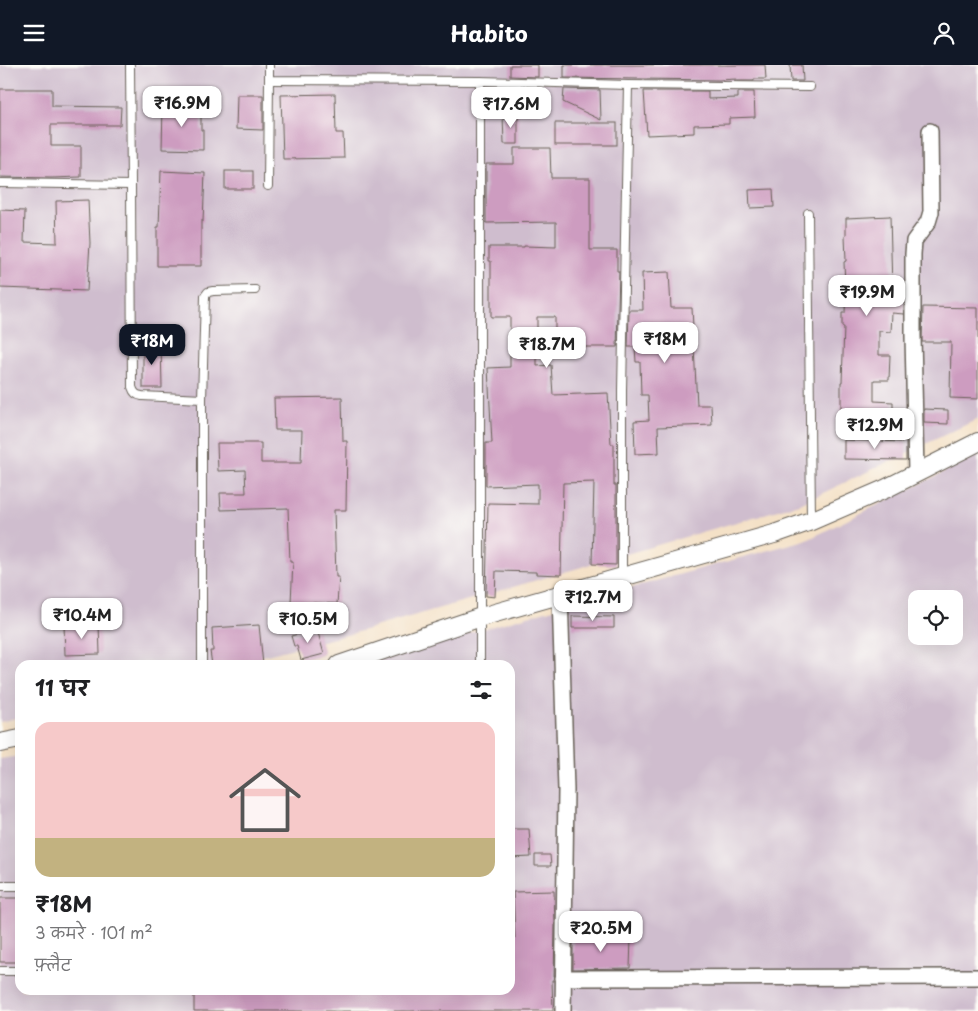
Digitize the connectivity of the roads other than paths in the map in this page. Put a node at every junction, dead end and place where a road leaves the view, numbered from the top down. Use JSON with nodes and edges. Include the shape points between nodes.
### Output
{"nodes":[{"id":1,"x":130,"y":65,"type":"edge"},
{"id":2,"x":269,"y":65,"type":"edge"},
{"id":3,"x":269,"y":80,"type":"junction"},
{"id":4,"x":480,"y":81,"type":"junction"},
{"id":5,"x":628,"y":85,"type":"junction"},
{"id":6,"x":810,"y":87,"type":"dead end"},
{"id":7,"x":930,"y":131,"type":"dead end"},
{"id":8,"x":0,"y":183,"type":"edge"},
{"id":9,"x":131,"y":185,"type":"junction"},
{"id":10,"x":268,"y":186,"type":"dead end"},
{"id":11,"x":808,"y":213,"type":"dead end"},
{"id":12,"x":255,"y":290,"type":"dead end"},
{"id":13,"x":202,"y":399,"type":"junction"},
{"id":14,"x":978,"y":442,"type":"edge"},
{"id":15,"x":916,"y":473,"type":"junction"},
{"id":16,"x":811,"y":521,"type":"junction"},
{"id":17,"x":622,"y":577,"type":"junction"},
{"id":18,"x":560,"y":594,"type":"junction"},
{"id":19,"x":481,"y":617,"type":"junction"},
{"id":20,"x":202,"y":660,"type":"edge"},
{"id":21,"x":354,"y":660,"type":"edge"},
{"id":22,"x":480,"y":660,"type":"edge"},
{"id":23,"x":15,"y":740,"type":"edge"},
{"id":24,"x":0,"y":743,"type":"edge"},
{"id":25,"x":0,"y":886,"type":"edge"},
{"id":26,"x":15,"y":886,"type":"edge"},
{"id":27,"x":0,"y":971,"type":"edge"},
{"id":28,"x":15,"y":971,"type":"edge"},
{"id":29,"x":978,"y":977,"type":"edge"},
{"id":30,"x":563,"y":978,"type":"junction"},
{"id":31,"x":563,"y":1011,"type":"edge"}],
"edges":[{"from":1,"to":9,"type":"lane"},
{"from":2,"to":3,"type":"lane"},
{"from":3,"to":4,"type":"lane"},
{"from":3,"to":10,"type":"lane"},
{"from":4,"to":5,"type":"lane"},
{"from":4,"to":19,"type":"lane"},
{"from":5,"to":6,"type":"lane"},
{"from":5,"to":17,"type":"lane"},
{"from":7,"to":15,"type":"street","via":[[931,212],[914,241]]},
{"from":8,"to":9,"type":"lane"},
{"from":9,"to":13,"type":"lane","via":[[133,391],[142,396]]},
{"from":11,"to":16,"type":"lane"},
{"from":12,"to":13,"type":"lane","via":[[214,291],[205,296]]},
{"from":13,"to":20,"type":"lane"},
{"from":14,"to":15,"type":"street"},
{"from":15,"to":16,"type":"street"},
{"from":16,"to":17,"type":"street"},
{"from":17,"to":18,"type":"street"},
{"from":18,"to":19,"type":"street"},
{"from":18,"to":30,"type":"street","via":[[566,790]]},
{"from":19,"to":21,"type":"street"},
{"from":19,"to":22,"type":"lane"},
{"from":23,"to":24,"type":"street"},
{"from":25,"to":26,"type":"lane"},
{"from":27,"to":28,"type":"lane"},
{"from":29,"to":30,"type":"street"},
{"from":30,"to":31,"type":"street"}]}
